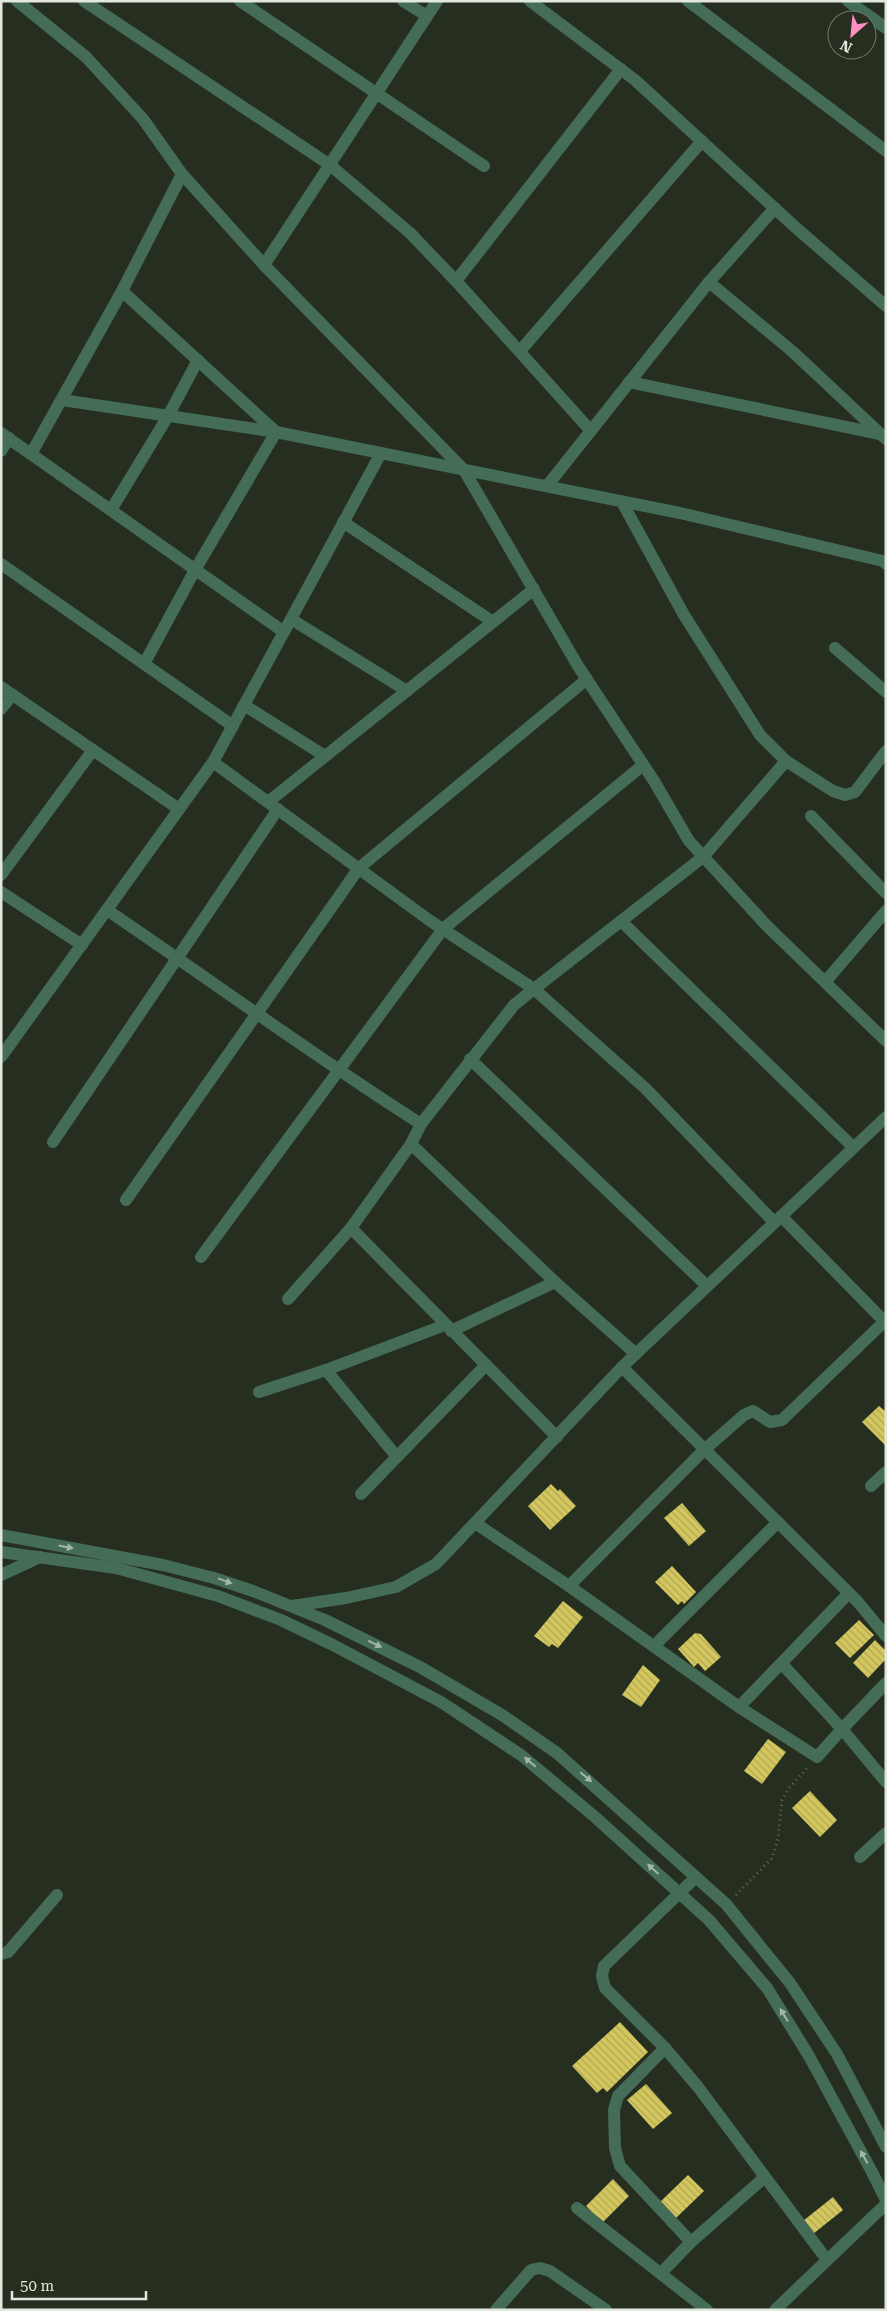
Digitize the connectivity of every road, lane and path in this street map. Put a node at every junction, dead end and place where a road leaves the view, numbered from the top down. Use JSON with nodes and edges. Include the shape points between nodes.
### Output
{"nodes":[{"id":1,"x":18,"y":1,"type":"edge"},
{"id":2,"x":84,"y":1,"type":"edge"},
{"id":3,"x":240,"y":1,"type":"edge"},
{"id":4,"x":402,"y":1,"type":"edge"},
{"id":5,"x":437,"y":1,"type":"edge"},
{"id":6,"x":530,"y":1,"type":"edge"},
{"id":7,"x":688,"y":1,"type":"edge"},
{"id":8,"x":848,"y":1,"type":"edge"},
{"id":9,"x":35,"y":7,"type":"edge"},
{"id":10,"x":427,"y":16,"type":"junction"},
{"id":11,"x":886,"y":28,"type":"edge"},
{"id":12,"x":621,"y":70,"type":"junction"},
{"id":13,"x":376,"y":95,"type":"junction"},
{"id":14,"x":702,"y":141,"type":"junction"},
{"id":15,"x":886,"y":151,"type":"edge"},
{"id":16,"x":330,"y":164,"type":"junction"},
{"id":17,"x":484,"y":166,"type":"dead end"},
{"id":18,"x":182,"y":174,"type":"junction"},
{"id":19,"x":775,"y":208,"type":"junction"},
{"id":20,"x":264,"y":265,"type":"junction"},
{"id":21,"x":456,"y":281,"type":"junction"},
{"id":22,"x":709,"y":282,"type":"junction"},
{"id":23,"x":122,"y":291,"type":"junction"},
{"id":24,"x":886,"y":306,"type":"edge"},
{"id":25,"x":520,"y":351,"type":"junction"},
{"id":26,"x":198,"y":360,"type":"junction"},
{"id":27,"x":630,"y":382,"type":"junction"},
{"id":28,"x":62,"y":400,"type":"junction"},
{"id":29,"x":168,"y":416,"type":"junction"},
{"id":30,"x":591,"y":431,"type":"junction"},
{"id":31,"x":276,"y":432,"type":"junction"},
{"id":32,"x":5,"y":436,"type":"edge"},
{"id":33,"x":883,"y":436,"type":"edge"},
{"id":34,"x":1,"y":450,"type":"edge"},
{"id":35,"x":381,"y":453,"type":"junction"},
{"id":36,"x":31,"y":454,"type":"junction"},
{"id":37,"x":464,"y":470,"type":"junction"},
{"id":38,"x":547,"y":486,"type":"junction"},
{"id":39,"x":622,"y":502,"type":"junction"},
{"id":40,"x":111,"y":510,"type":"junction"},
{"id":41,"x":343,"y":522,"type":"junction"},
{"id":42,"x":885,"y":561,"type":"edge"},
{"id":43,"x":1,"y":564,"type":"edge"},
{"id":44,"x":195,"y":570,"type":"junction"},
{"id":45,"x":534,"y":589,"type":"junction"},
{"id":46,"x":291,"y":619,"type":"junction"},
{"id":47,"x":493,"y":622,"type":"junction"},
{"id":48,"x":284,"y":632,"type":"junction"},
{"id":49,"x":835,"y":648,"type":"dead end"},
{"id":50,"x":144,"y":664,"type":"junction"},
{"id":51,"x":587,"y":679,"type":"junction"},
{"id":52,"x":7,"y":691,"type":"edge"},
{"id":53,"x":408,"y":691,"type":"junction"},
{"id":54,"x":886,"y":692,"type":"edge"},
{"id":55,"x":244,"y":705,"type":"junction"},
{"id":56,"x":1,"y":709,"type":"edge"},
{"id":57,"x":233,"y":726,"type":"junction"},
{"id":58,"x":93,"y":750,"type":"junction"},
{"id":59,"x":886,"y":751,"type":"edge"},
{"id":60,"x":325,"y":756,"type":"junction"},
{"id":61,"x":786,"y":761,"type":"junction"},
{"id":62,"x":213,"y":762,"type":"junction"},
{"id":63,"x":643,"y":765,"type":"junction"},
{"id":64,"x":273,"y":805,"type":"junction"},
{"id":65,"x":179,"y":809,"type":"junction"},
{"id":66,"x":811,"y":816,"type":"dead end"},
{"id":67,"x":703,"y":857,"type":"junction"},
{"id":68,"x":359,"y":868,"type":"junction"},
{"id":69,"x":1,"y":875,"type":"edge"},
{"id":70,"x":1,"y":892,"type":"edge"},
{"id":71,"x":886,"y":893,"type":"edge"},
{"id":72,"x":107,"y":910,"type":"junction"},
{"id":73,"x":886,"y":911,"type":"edge"},
{"id":74,"x":622,"y":921,"type":"junction"},
{"id":75,"x":443,"y":928,"type":"junction"},
{"id":76,"x":82,"y":945,"type":"junction"},
{"id":77,"x":178,"y":958,"type":"junction"},
{"id":78,"x":824,"y":982,"type":"junction"},
{"id":79,"x":534,"y":989,"type":"junction"},
{"id":80,"x":256,"y":1015,"type":"junction"},
{"id":81,"x":886,"y":1041,"type":"edge"},
{"id":82,"x":1,"y":1057,"type":"edge"},
{"id":83,"x":470,"y":1059,"type":"junction"},
{"id":84,"x":338,"y":1071,"type":"junction"},
{"id":85,"x":886,"y":1117,"type":"edge"},
{"id":86,"x":421,"y":1124,"type":"junction"},
{"id":87,"x":53,"y":1142,"type":"dead end"},
{"id":88,"x":411,"y":1144,"type":"junction"},
{"id":89,"x":853,"y":1147,"type":"junction"},
{"id":90,"x":126,"y":1200,"type":"dead end"},
{"id":91,"x":777,"y":1219,"type":"junction"},
{"id":92,"x":351,"y":1228,"type":"junction"},
{"id":93,"x":201,"y":1257,"type":"dead end"},
{"id":94,"x":555,"y":1282,"type":"junction"},
{"id":95,"x":707,"y":1286,"type":"junction"},
{"id":96,"x":288,"y":1299,"type":"dead end"},
{"id":97,"x":885,"y":1321,"type":"edge"},
{"id":98,"x":448,"y":1328,"type":"junction"},
{"id":99,"x":636,"y":1354,"type":"junction"},
{"id":100,"x":486,"y":1365,"type":"junction"},
{"id":101,"x":622,"y":1367,"type":"junction"},
{"id":102,"x":326,"y":1370,"type":"junction"},
{"id":103,"x":259,"y":1392,"type":"dead end"},
{"id":104,"x":557,"y":1437,"type":"junction"},
{"id":105,"x":704,"y":1450,"type":"junction"},
{"id":106,"x":397,"y":1457,"type":"junction"},
{"id":107,"x":886,"y":1472,"type":"edge"},
{"id":108,"x":871,"y":1486,"type":"dead end"},
{"id":109,"x":361,"y":1494,"type":"dead end"},
{"id":110,"x":778,"y":1522,"type":"junction"},
{"id":111,"x":475,"y":1523,"type":"junction"},
{"id":112,"x":1,"y":1535,"type":"edge"},
{"id":113,"x":43,"y":1543,"type":"junction"},
{"id":114,"x":1,"y":1552,"type":"edge"},
{"id":115,"x":40,"y":1557,"type":"junction"},
{"id":116,"x":1,"y":1575,"type":"edge"},
{"id":117,"x":569,"y":1586,"type":"junction"},
{"id":118,"x":849,"y":1593,"type":"junction"},
{"id":119,"x":291,"y":1606,"type":"junction"},
{"id":120,"x":281,"y":1620,"type":"junction"},
{"id":121,"x":886,"y":1636,"type":"edge"},
{"id":122,"x":654,"y":1646,"type":"junction"},
{"id":123,"x":782,"y":1664,"type":"junction"},
{"id":124,"x":886,"y":1683,"type":"edge"},
{"id":125,"x":740,"y":1707,"type":"junction"},
{"id":126,"x":842,"y":1729,"type":"junction"},
{"id":127,"x":817,"y":1757,"type":"junction"},
{"id":128,"x":886,"y":1782,"type":"edge"},
{"id":129,"x":886,"y":1833,"type":"edge"},
{"id":130,"x":860,"y":1857,"type":"dead end"},
{"id":131,"x":696,"y":1876,"type":"junction"},
{"id":132,"x":680,"y":1893,"type":"junction"},
{"id":133,"x":57,"y":1895,"type":"dead end"},
{"id":134,"x":726,"y":1904,"type":"junction"},
{"id":135,"x":1,"y":1954,"type":"edge"},
{"id":136,"x":665,"y":2048,"type":"junction"},
{"id":137,"x":886,"y":2147,"type":"edge"},
{"id":138,"x":765,"y":2177,"type":"junction"},
{"id":139,"x":886,"y":2202,"type":"edge"},
{"id":140,"x":577,"y":2208,"type":"dead end"},
{"id":141,"x":691,"y":2242,"type":"junction"},
{"id":142,"x":827,"y":2260,"type":"junction"},
{"id":143,"x":660,"y":2274,"type":"junction"},
{"id":144,"x":496,"y":2310,"type":"edge"},
{"id":145,"x":606,"y":2310,"type":"edge"},
{"id":146,"x":707,"y":2310,"type":"edge"},
{"id":147,"x":775,"y":2310,"type":"edge"}],
"edges":[{"from":1,"to":9,"type":"street"},
{"from":2,"to":16,"type":"street"},
{"from":3,"to":13,"type":"street"},
{"from":4,"to":10,"type":"street"},
{"from":5,"to":10,"type":"street"},
{"from":6,"to":12,"type":"street"},
{"from":7,"to":15,"type":"street"},
{"from":8,"to":11,"type":"street"},
{"from":9,"to":18,"type":"street","via":[[143,118]]},
{"from":10,"to":13,"type":"street"},
{"from":12,"to":14,"type":"street"},
{"from":12,"to":21,"type":"street"},
{"from":13,"to":16,"type":"street"},
{"from":13,"to":17,"type":"street"},
{"from":14,"to":19,"type":"street"},
{"from":14,"to":25,"type":"street"},
{"from":16,"to":20,"type":"street"},
{"from":16,"to":21,"type":"street","via":[[410,233]]},
{"from":18,"to":20,"type":"street"},
{"from":18,"to":23,"type":"street"},
{"from":19,"to":22,"type":"street"},
{"from":19,"to":24,"type":"street"},
{"from":20,"to":37,"type":"street"},
{"from":21,"to":25,"type":"street"},
{"from":22,"to":27,"type":"street"},
{"from":22,"to":33,"type":"street","via":[[793,352]]},
{"from":23,"to":26,"type":"street"},
{"from":23,"to":28,"type":"street"},
{"from":25,"to":30,"type":"street"},
{"from":26,"to":29,"type":"street"},
{"from":26,"to":31,"type":"street"},
{"from":27,"to":30,"type":"street"},
{"from":27,"to":33,"type":"street"},
{"from":28,"to":29,"type":"street"},
{"from":28,"to":36,"type":"street"},
{"from":29,"to":31,"type":"street"},
{"from":29,"to":40,"type":"street"},
{"from":30,"to":38,"type":"street"},
{"from":31,"to":35,"type":"street"},
{"from":31,"to":44,"type":"street"},
{"from":32,"to":34,"type":"street"},
{"from":32,"to":36,"type":"street"},
{"from":35,"to":37,"type":"street"},
{"from":35,"to":41,"type":"street"},
{"from":36,"to":40,"type":"street"},
{"from":37,"to":38,"type":"street"},
{"from":37,"to":45,"type":"street"},
{"from":38,"to":39,"type":"street"},
{"from":39,"to":42,"type":"street"},
{"from":39,"to":61,"type":"street","via":[[684,615],[760,735]]},
{"from":40,"to":44,"type":"street"},
{"from":41,"to":46,"type":"street"},
{"from":41,"to":47,"type":"street"},
{"from":43,"to":50,"type":"street"},
{"from":44,"to":48,"type":"street"},
{"from":44,"to":50,"type":"street"},
{"from":45,"to":47,"type":"street"},
{"from":45,"to":51,"type":"street"},
{"from":46,"to":48,"type":"street"},
{"from":46,"to":53,"type":"street"},
{"from":47,"to":53,"type":"street"},
{"from":48,"to":55,"type":"street"},
{"from":49,"to":54,"type":"street"},
{"from":50,"to":57,"type":"street"},
{"from":51,"to":63,"type":"street"},
{"from":51,"to":68,"type":"street"},
{"from":52,"to":56,"type":"street"},
{"from":52,"to":58,"type":"street"},
{"from":53,"to":60,"type":"street"},
{"from":55,"to":57,"type":"street"},
{"from":55,"to":60,"type":"street"},
{"from":57,"to":62,"type":"street"},
{"from":58,"to":65,"type":"street"},
{"from":58,"to":69,"type":"street"},
{"from":59,"to":61,"type":"street","via":[[855,792],[844,795]]},
{"from":60,"to":64,"type":"street"},
{"from":61,"to":67,"type":"street"},
{"from":62,"to":64,"type":"street"},
{"from":62,"to":65,"type":"street"},
{"from":63,"to":67,"type":"street","via":[[689,841]]},
{"from":63,"to":75,"type":"street"},
{"from":64,"to":68,"type":"street"},
{"from":64,"to":77,"type":"street"},
{"from":65,"to":72,"type":"street"},
{"from":66,"to":71,"type":"street"},
{"from":67,"to":74,"type":"street"},
{"from":67,"to":78,"type":"street"},
{"from":68,"to":75,"type":"street"},
{"from":68,"to":80,"type":"street"},
{"from":70,"to":76,"type":"street"},
{"from":72,"to":76,"type":"street"},
{"from":72,"to":77,"type":"street"},
{"from":73,"to":78,"type":"street"},
{"from":74,"to":79,"type":"street"},
{"from":74,"to":89,"type":"street"},
{"from":75,"to":79,"type":"street"},
{"from":75,"to":84,"type":"street"},
{"from":76,"to":82,"type":"street"},
{"from":77,"to":80,"type":"street"},
{"from":77,"to":87,"type":"street"},
{"from":78,"to":81,"type":"street"},
{"from":79,"to":83,"type":"street","via":[[514,1005]]},
{"from":79,"to":91,"type":"street","via":[[644,1088]]},
{"from":80,"to":84,"type":"street"},
{"from":80,"to":90,"type":"street"},
{"from":83,"to":86,"type":"street"},
{"from":83,"to":95,"type":"street"},
{"from":84,"to":86,"type":"street"},
{"from":84,"to":93,"type":"street"},
{"from":85,"to":89,"type":"street"},
{"from":86,"to":88,"type":"street"},
{"from":88,"to":92,"type":"street"},
{"from":88,"to":94,"type":"street"},
{"from":89,"to":91,"type":"street"},
{"from":91,"to":95,"type":"street"},
{"from":91,"to":97,"type":"street"},
{"from":92,"to":96,"type":"street"},
{"from":92,"to":98,"type":"street"},
{"from":94,"to":98,"type":"street"},
{"from":94,"to":99,"type":"street"},
{"from":95,"to":99,"type":"street"},
{"from":97,"to":105,"type":"street","via":[[782,1420],[770,1422],[753,1411]]},
{"from":98,"to":100,"type":"street"},
{"from":98,"to":102,"type":"street"},
{"from":99,"to":101,"type":"street"},
{"from":100,"to":104,"type":"street"},
{"from":100,"to":106,"type":"street"},
{"from":101,"to":104,"type":"street"},
{"from":101,"to":105,"type":"street"},
{"from":102,"to":103,"type":"street"},
{"from":102,"to":106,"type":"street"},
{"from":104,"to":111,"type":"street"},
{"from":105,"to":110,"type":"street"},
{"from":105,"to":117,"type":"street"},
{"from":106,"to":109,"type":"street"},
{"from":107,"to":108,"type":"street"},
{"from":110,"to":118,"type":"street"},
{"from":110,"to":122,"type":"street"},
{"from":111,"to":117,"type":"street"},
{"from":111,"to":119,"type":"street","via":[[436,1564],[396,1587]]},
{"from":112,"to":113,"type":"street"},
{"from":113,"to":115,"type":"street"},
{"from":113,"to":119,"type":"street","one_way":true,"via":[[163,1565],[214,1578]]},
{"from":114,"to":115,"type":"street"},
{"from":115,"to":116,"type":"street"},
{"from":115,"to":120,"type":"street","via":[[116,1568],[218,1596]]},
{"from":117,"to":122,"type":"street"},
{"from":118,"to":121,"type":"street"},
{"from":118,"to":123,"type":"street"},
{"from":119,"to":120,"type":"street"},
{"from":119,"to":131,"type":"street","one_way":true,"via":[[420,1667],[502,1715],[557,1753]]},
{"from":132,"to":120,"type":"street","one_way":true,"via":[[521,1755],[441,1702]]},
{"from":122,"to":125,"type":"street"},
{"from":123,"to":125,"type":"street"},
{"from":123,"to":126,"type":"street"},
{"from":124,"to":126,"type":"street"},
{"from":125,"to":127,"type":"street"},
{"from":126,"to":127,"type":"street"},
{"from":126,"to":128,"type":"street"},
{"from":127,"to":134,"type":"path","via":[[782,1800],[778,1839],[772,1858]]},
{"from":129,"to":130,"type":"street"},
{"from":131,"to":132,"type":"street"},
{"from":131,"to":134,"type":"street"},
{"from":132,"to":136,"type":"street","via":[[604,1966],[602,1976],[605,1988]]},
{"from":139,"to":132,"type":"street","one_way":true,"via":[[809,2056],[766,1988],[709,1920]]},
{"from":133,"to":135,"type":"street","via":[[8,1952]]},
{"from":134,"to":137,"type":"street","via":[[796,1991],[837,2054]]},
{"from":136,"to":138,"type":"street"},
{"from":136,"to":141,"type":"street","via":[[618,2096],[614,2110],[615,2148],[620,2166]]},
{"from":138,"to":141,"type":"street"},
{"from":138,"to":142,"type":"street"},
{"from":139,"to":142,"type":"street"},
{"from":140,"to":143,"type":"street"},
{"from":141,"to":143,"type":"street"},
{"from":142,"to":147,"type":"street"},
{"from":143,"to":146,"type":"street"},
{"from":144,"to":145,"type":"street","via":[[531,2270],[540,2268],[550,2271]]}]}
